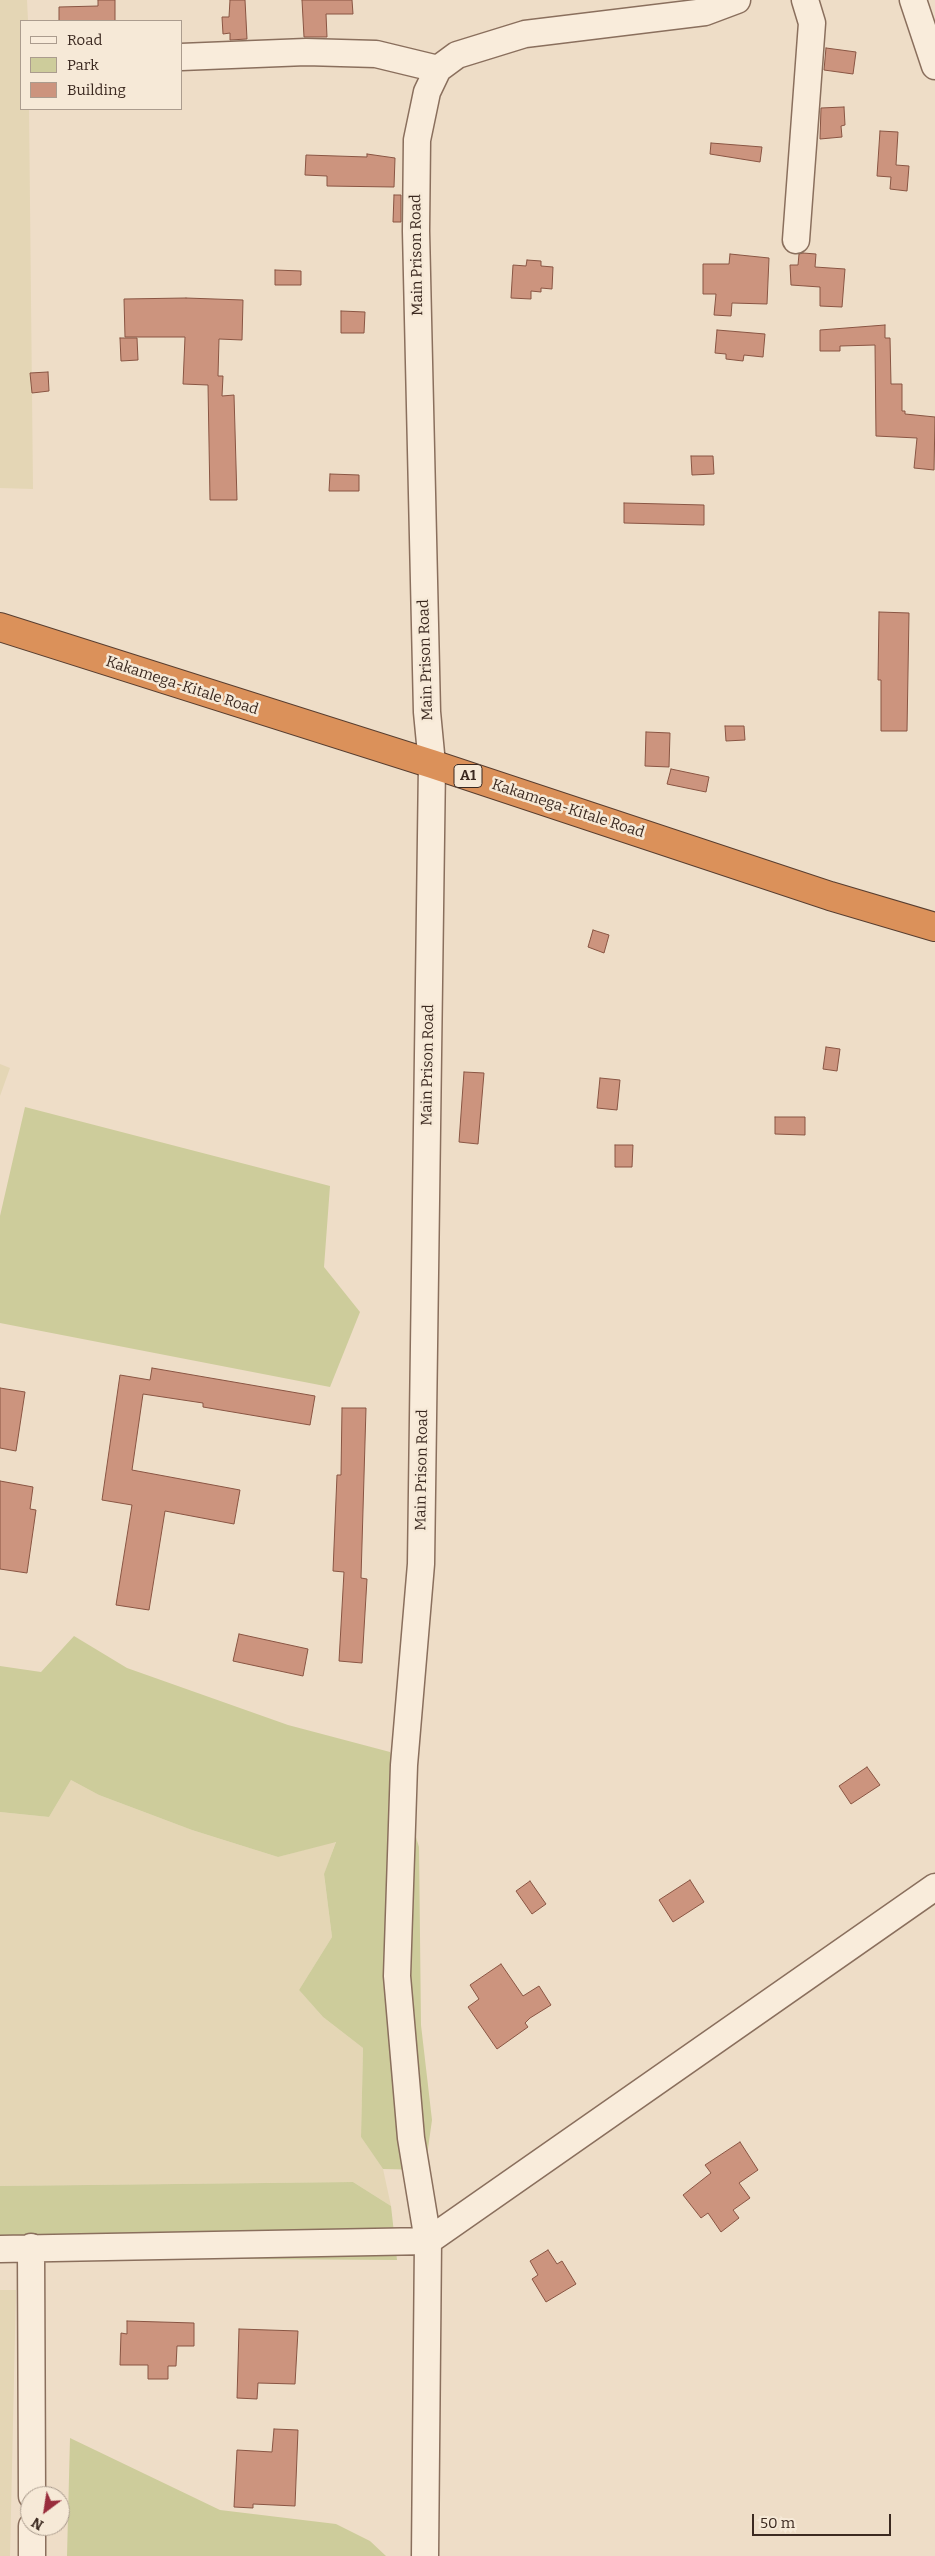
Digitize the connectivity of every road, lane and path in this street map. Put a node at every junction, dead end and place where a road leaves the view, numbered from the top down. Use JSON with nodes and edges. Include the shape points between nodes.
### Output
{"nodes":[{"id":1,"x":737,"y":0,"type":"edge"},
{"id":2,"x":805,"y":0,"type":"edge"},
{"id":3,"x":913,"y":0,"type":"edge"},
{"id":4,"x":182,"y":57,"type":"edge"},
{"id":5,"x":935,"y":66,"type":"edge"},
{"id":6,"x":438,"y":69,"type":"junction"},
{"id":7,"x":796,"y":240,"type":"dead end"},
{"id":8,"x":0,"y":628,"type":"edge"},
{"id":9,"x":432,"y":764,"type":"junction"},
{"id":10,"x":935,"y":926,"type":"edge"},
{"id":11,"x":935,"y":1887,"type":"edge"},
{"id":12,"x":428,"y":2241,"type":"junction"},
{"id":13,"x":31,"y":2247,"type":"junction"},
{"id":14,"x":0,"y":2249,"type":"edge"},
{"id":15,"x":32,"y":2486,"type":"edge"},
{"id":16,"x":32,"y":2536,"type":"edge"},
{"id":17,"x":32,"y":2556,"type":"edge"},
{"id":18,"x":425,"y":2556,"type":"edge"}],
"edges":[{"from":1,"to":6,"type":"street","name":"Main Prison Road","via":[[705,12],[525,34],[457,55]]},
{"from":2,"to":7,"type":"street","via":[[812,23]]},
{"from":3,"to":5,"type":"street"},
{"from":4,"to":6,"type":"street","via":[[306,52],[376,54]]},
{"from":6,"to":9,"type":"street","name":"Main Prison Road","via":[[427,92],[417,140],[416,231],[427,712]]},
{"from":8,"to":9,"type":"highway","name":"Kakamega-Kitale Road","number":"A1"},
{"from":9,"to":10,"type":"highway","name":"Kakamega-Kitale Road","number":"A1","via":[[830,896]]},
{"from":9,"to":12,"type":"street","name":"Main Prison Road","via":[[421,1564],[404,1765],[397,1976],[411,2138]]},
{"from":11,"to":12,"type":"street"},
{"from":12,"to":13,"type":"street"},
{"from":12,"to":18,"type":"street","name":"Main Prison Road"},
{"from":13,"to":14,"type":"street"},
{"from":13,"to":15,"type":"street"},
{"from":16,"to":17,"type":"street"}]}
